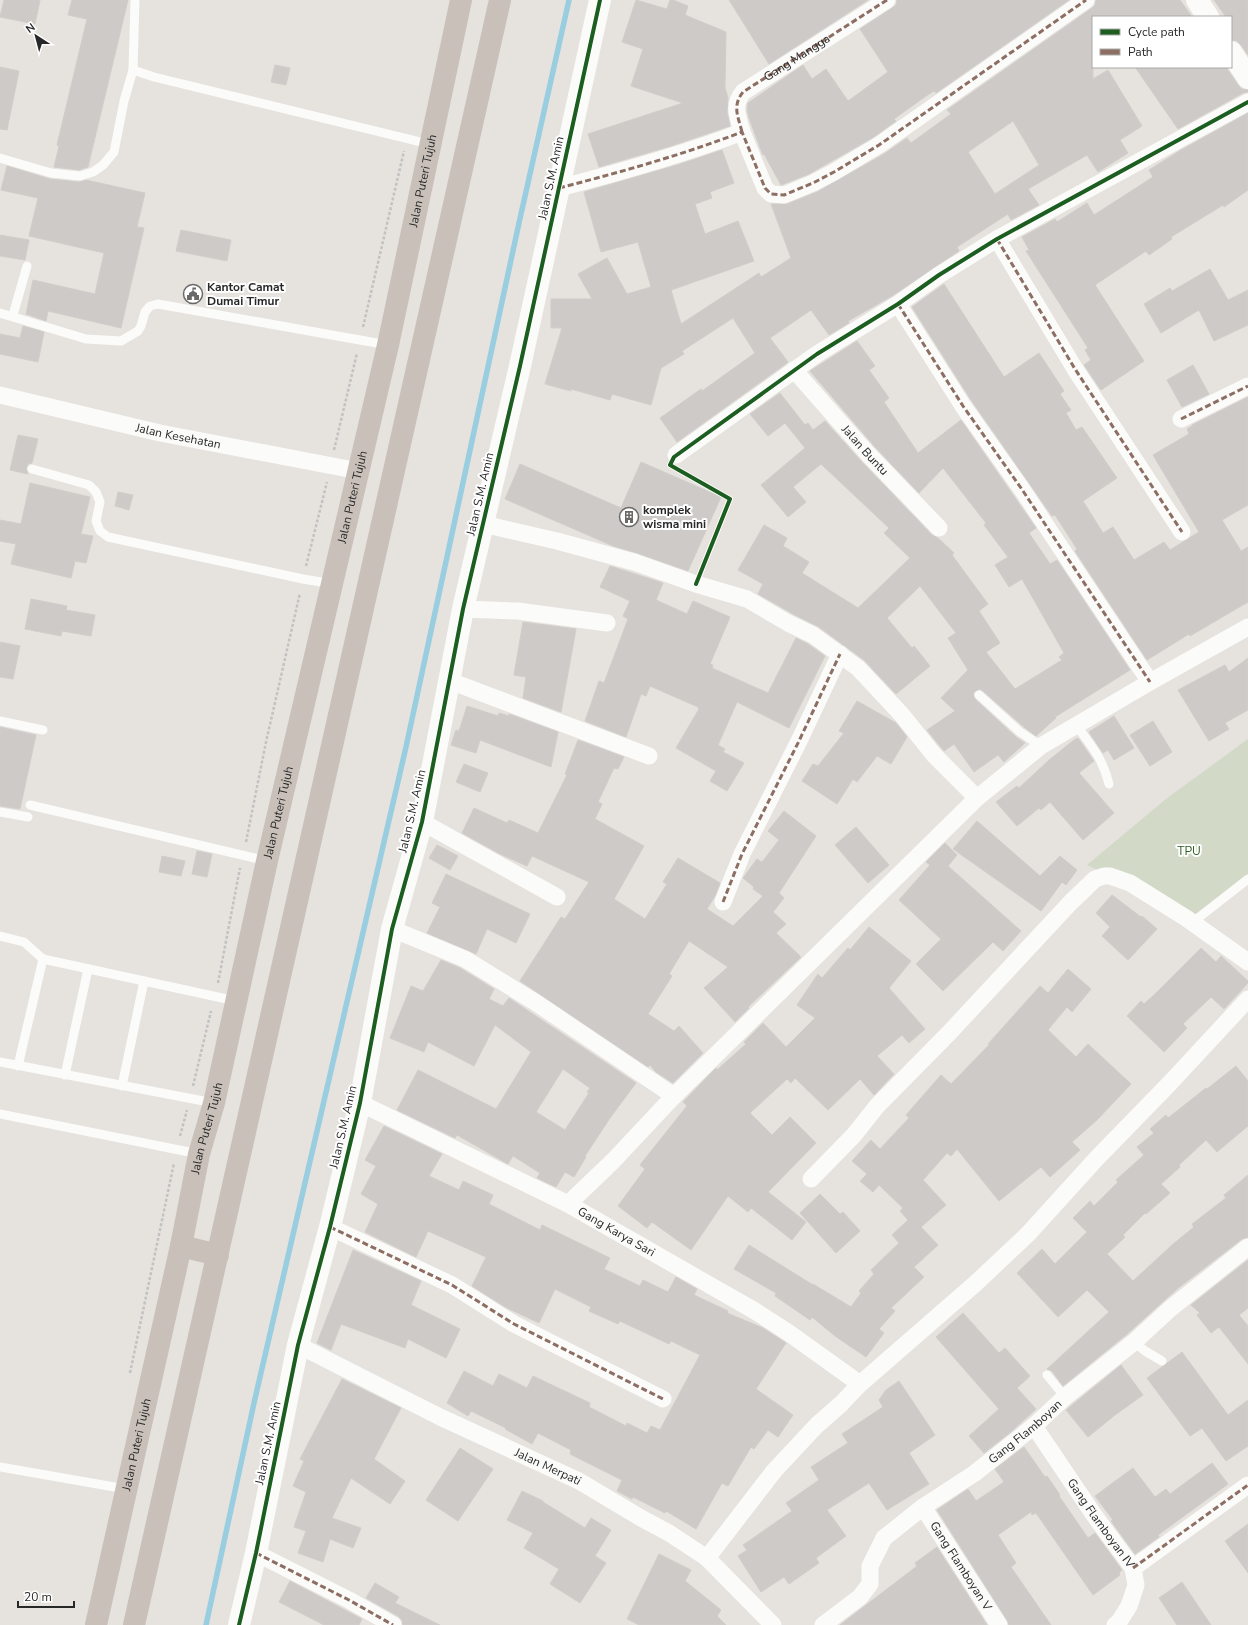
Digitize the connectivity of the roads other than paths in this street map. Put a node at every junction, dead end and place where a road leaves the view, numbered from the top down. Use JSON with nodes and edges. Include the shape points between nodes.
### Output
{"nodes":[{"id":1,"x":135,"y":0,"type":"edge"},
{"id":2,"x":461,"y":0,"type":"edge"},
{"id":3,"x":500,"y":0,"type":"edge"},
{"id":4,"x":600,"y":0,"type":"edge"},
{"id":5,"x":887,"y":0,"type":"edge"},
{"id":6,"x":1086,"y":0,"type":"edge"},
{"id":7,"x":1197,"y":0,"type":"edge"},
{"id":8,"x":1207,"y":16,"type":"edge"},
{"id":9,"x":1232,"y":54,"type":"edge"},
{"id":10,"x":133,"y":70,"type":"junction"},
{"id":11,"x":1248,"y":78,"type":"edge"},
{"id":12,"x":1248,"y":102,"type":"edge"},
{"id":13,"x":742,"y":132,"type":"junction"},
{"id":14,"x":429,"y":144,"type":"junction"},
{"id":15,"x":0,"y":158,"type":"edge"},
{"id":16,"x":559,"y":188,"type":"junction"},
{"id":17,"x":996,"y":240,"type":"junction"},
{"id":18,"x":27,"y":266,"type":"dead end"},
{"id":19,"x":898,"y":304,"type":"junction"},
{"id":20,"x":0,"y":313,"type":"edge"},
{"id":21,"x":13,"y":315,"type":"junction"},
{"id":22,"x":388,"y":345,"type":"junction"},
{"id":23,"x":794,"y":370,"type":"junction"},
{"id":24,"x":1248,"y":386,"type":"edge"},
{"id":25,"x":0,"y":395,"type":"edge"},
{"id":26,"x":1181,"y":419,"type":"dead end"},
{"id":27,"x":676,"y":455,"type":"dead end"},
{"id":28,"x":32,"y":469,"type":"dead end"},
{"id":29,"x":359,"y":471,"type":"junction"},
{"id":30,"x":483,"y":524,"type":"junction"},
{"id":31,"x":939,"y":528,"type":"dead end"},
{"id":32,"x":1182,"y":532,"type":"dead end"},
{"id":33,"x":333,"y":584,"type":"junction"},
{"id":34,"x":464,"y":609,"type":"junction"},
{"id":35,"x":607,"y":623,"type":"dead end"},
{"id":36,"x":1248,"y":627,"type":"edge"},
{"id":37,"x":840,"y":654,"type":"junction"},
{"id":38,"x":450,"y":681,"type":"junction"},
{"id":39,"x":1150,"y":682,"type":"junction"},
{"id":40,"x":979,"y":695,"type":"dead end"},
{"id":41,"x":0,"y":721,"type":"edge"},
{"id":42,"x":1076,"y":725,"type":"junction"},
{"id":43,"x":43,"y":730,"type":"dead end"},
{"id":44,"x":1041,"y":746,"type":"junction"},
{"id":45,"x":649,"y":756,"type":"dead end"},
{"id":46,"x":1109,"y":784,"type":"dead end"},
{"id":47,"x":977,"y":798,"type":"junction"},
{"id":48,"x":30,"y":805,"type":"dead end"},
{"id":49,"x":0,"y":812,"type":"edge"},
{"id":50,"x":28,"y":817,"type":"dead end"},
{"id":51,"x":422,"y":822,"type":"junction"},
{"id":52,"x":267,"y":861,"type":"junction"},
{"id":53,"x":1248,"y":879,"type":"edge"},
{"id":54,"x":557,"y":897,"type":"dead end"},
{"id":55,"x":723,"y":902,"type":"dead end"},
{"id":56,"x":1193,"y":922,"type":"junction"},
{"id":57,"x":392,"y":929,"type":"junction"},
{"id":58,"x":0,"y":936,"type":"edge"},
{"id":59,"x":43,"y":959,"type":"junction"},
{"id":60,"x":1248,"y":962,"type":"edge"},
{"id":61,"x":88,"y":969,"type":"junction"},
{"id":62,"x":144,"y":981,"type":"junction"},
{"id":63,"x":1248,"y":999,"type":"edge"},
{"id":64,"x":236,"y":1001,"type":"junction"},
{"id":65,"x":0,"y":1062,"type":"edge"},
{"id":66,"x":18,"y":1066,"type":"junction"},
{"id":67,"x":65,"y":1075,"type":"junction"},
{"id":68,"x":122,"y":1086,"type":"junction"},
{"id":69,"x":674,"y":1096,"type":"junction"},
{"id":70,"x":214,"y":1103,"type":"junction"},
{"id":71,"x":360,"y":1104,"type":"junction"},
{"id":72,"x":0,"y":1114,"type":"edge"},
{"id":73,"x":199,"y":1154,"type":"junction"},
{"id":74,"x":811,"y":1179,"type":"dead end"},
{"id":75,"x":568,"y":1204,"type":"junction"},
{"id":76,"x":330,"y":1227,"type":"junction"},
{"id":77,"x":181,"y":1246,"type":"junction"},
{"id":78,"x":1248,"y":1247,"type":"edge"},
{"id":79,"x":218,"y":1255,"type":"junction"},
{"id":80,"x":1134,"y":1342,"type":"junction"},
{"id":81,"x":298,"y":1346,"type":"junction"},
{"id":82,"x":1162,"y":1361,"type":"dead end"},
{"id":83,"x":1046,"y":1375,"type":"dead end"},
{"id":84,"x":860,"y":1384,"type":"junction"},
{"id":85,"x":1065,"y":1397,"type":"junction"},
{"id":86,"x":663,"y":1399,"type":"dead end"},
{"id":87,"x":1034,"y":1426,"type":"junction"},
{"id":88,"x":0,"y":1467,"type":"edge"},
{"id":89,"x":1248,"y":1485,"type":"edge"},
{"id":90,"x":126,"y":1489,"type":"junction"},
{"id":91,"x":923,"y":1506,"type":"junction"},
{"id":92,"x":256,"y":1552,"type":"junction"},
{"id":93,"x":707,"y":1558,"type":"junction"},
{"id":94,"x":1133,"y":1568,"type":"junction"},
{"id":95,"x":96,"y":1625,"type":"edge"},
{"id":96,"x":134,"y":1625,"type":"edge"},
{"id":97,"x":239,"y":1625,"type":"edge"},
{"id":98,"x":393,"y":1625,"type":"edge"},
{"id":99,"x":773,"y":1625,"type":"edge"},
{"id":100,"x":823,"y":1625,"type":"edge"},
{"id":101,"x":999,"y":1625,"type":"edge"},
{"id":102,"x":1115,"y":1625,"type":"edge"}],
"edges":[{"from":1,"to":10,"type":"lane"},
{"from":2,"to":14,"type":"highway","name":"Jalan Puteri Tujuh"},
{"from":3,"to":79,"type":"highway"},
{"from":4,"to":16,"type":"street","name":"Jalan S.M. Amin"},
{"from":5,"to":13,"type":"street","name":"Gang Mangga","via":[[743,92],[737,99],[736,106]]},
{"from":6,"to":13,"type":"street","name":"Gang Mangga","via":[[879,145],[834,172],[784,195],[771,194],[765,188]]},
{"from":7,"to":8,"type":"street"},
{"from":9,"to":11,"type":"street"},
{"from":10,"to":14,"type":"lane"},
{"from":10,"to":15,"type":"lane","via":[[114,152],[93,172],[80,176],[50,173]]},
{"from":12,"to":17,"type":"street"},
{"from":13,"to":16,"type":"street","via":[[700,148]]},
{"from":14,"to":22,"type":"highway","name":"Jalan Puteri Tujuh"},
{"from":16,"to":30,"type":"street","name":"Jalan S.M. Amin"},
{"from":17,"to":19,"type":"street"},
{"from":17,"to":32,"type":"street","via":[[1074,368]]},
{"from":18,"to":21,"type":"lane"},
{"from":19,"to":23,"type":"street"},
{"from":19,"to":39,"type":"street","via":[[963,406],[1021,488]]},
{"from":20,"to":21,"type":"lane"},
{"from":21,"to":22,"type":"lane","via":[[86,339],[121,341],[138,331],[142,326],[145,312],[150,306],[158,304]]},
{"from":22,"to":29,"type":"highway","name":"Jalan Puteri Tujuh"},
{"from":23,"to":27,"type":"street"},
{"from":23,"to":31,"type":"street","name":"Jalan Buntu","via":[[868,454]]},
{"from":24,"to":26,"type":"street"},
{"from":25,"to":29,"type":"street","name":"Jalan Kesehatan","via":[[160,433]]},
{"from":28,"to":33,"type":"lane","via":[[89,485],[96,492],[100,502],[96,521],[100,531],[108,536]]},
{"from":29,"to":33,"type":"highway","name":"Jalan Puteri Tujuh"},
{"from":30,"to":34,"type":"street","name":"Jalan S.M. Amin"},
{"from":30,"to":37,"type":"street","via":[[634,562],[747,599],[813,635]]},
{"from":33,"to":52,"type":"highway","name":"Jalan Puteri Tujuh"},
{"from":34,"to":35,"type":"street","via":[[518,611]]},
{"from":34,"to":38,"type":"street","name":"Jalan S.M. Amin"},
{"from":36,"to":39,"type":"street"},
{"from":37,"to":47,"type":"street","via":[[858,668],[902,715],[934,755]]},
{"from":37,"to":55,"type":"street","via":[[742,854]]},
{"from":38,"to":45,"type":"street"},
{"from":38,"to":51,"type":"street","name":"Jalan S.M. Amin"},
{"from":39,"to":42,"type":"street"},
{"from":40,"to":44,"type":"lane","via":[[1020,732]]},
{"from":41,"to":43,"type":"lane"},
{"from":42,"to":44,"type":"street"},
{"from":42,"to":46,"type":"lane","via":[[1106,769]]},
{"from":44,"to":47,"type":"street"},
{"from":47,"to":69,"type":"street"},
{"from":48,"to":52,"type":"lane"},
{"from":49,"to":50,"type":"lane"},
{"from":51,"to":54,"type":"street"},
{"from":51,"to":57,"type":"street","name":"Jalan S.M. Amin"},
{"from":52,"to":64,"type":"highway","name":"Jalan Puteri Tujuh"},
{"from":53,"to":56,"type":"lane"},
{"from":56,"to":60,"type":"street"},
{"from":56,"to":74,"type":"street","via":[[1130,883],[1110,876],[1095,879]]},
{"from":57,"to":69,"type":"street","via":[[465,960],[534,1002]]},
{"from":57,"to":71,"type":"street","name":"Jalan S.M. Amin"},
{"from":58,"to":59,"type":"lane","via":[[24,942]]},
{"from":59,"to":61,"type":"lane"},
{"from":59,"to":66,"type":"lane"},
{"from":61,"to":62,"type":"lane"},
{"from":61,"to":67,"type":"lane"},
{"from":62,"to":64,"type":"lane"},
{"from":62,"to":68,"type":"lane"},
{"from":63,"to":84,"type":"street","via":[[1024,1238]]},
{"from":64,"to":70,"type":"highway","name":"Jalan Puteri Tujuh"},
{"from":65,"to":66,"type":"lane"},
{"from":66,"to":67,"type":"lane"},
{"from":67,"to":68,"type":"lane"},
{"from":68,"to":70,"type":"lane"},
{"from":69,"to":75,"type":"street"},
{"from":70,"to":73,"type":"highway","name":"Jalan Puteri Tujuh"},
{"from":71,"to":75,"type":"street","name":"Gang Karya Sari"},
{"from":71,"to":76,"type":"street","name":"Jalan S.M. Amin"},
{"from":72,"to":73,"type":"lane"},
{"from":73,"to":77,"type":"highway","name":"Jalan Puteri Tujuh"},
{"from":75,"to":84,"type":"street","name":"Gang Karya Sari","via":[[755,1311]]},
{"from":76,"to":81,"type":"street","name":"Jalan S.M. Amin"},
{"from":76,"to":86,"type":"street","via":[[452,1285],[514,1324]]},
{"from":77,"to":79,"type":"highway"},
{"from":77,"to":90,"type":"highway","name":"Jalan Puteri Tujuh"},
{"from":78,"to":80,"type":"street","name":"Gang Flamboyan","via":[[1171,1308]]},
{"from":79,"to":96,"type":"highway"},
{"from":80,"to":82,"type":"lane"},
{"from":80,"to":85,"type":"street","name":"Gang Flamboyan"},
{"from":81,"to":92,"type":"street","name":"Jalan S.M. Amin"},
{"from":81,"to":93,"type":"street","name":"Jalan Merpati","via":[[440,1417],[579,1481]]},
{"from":83,"to":85,"type":"lane"},
{"from":84,"to":93,"type":"street","via":[[774,1471]]},
{"from":85,"to":87,"type":"street","name":"Gang Flamboyan"},
{"from":87,"to":91,"type":"street","name":"Gang Flamboyan","via":[[975,1472]]},
{"from":87,"to":94,"type":"street","name":"Gang Flamboyan IV"},
{"from":88,"to":90,"type":"lane"},
{"from":89,"to":94,"type":"street"},
{"from":90,"to":95,"type":"highway","name":"Jalan Puteri Tujuh"},
{"from":91,"to":100,"type":"street","name":"Gang Flamboyan","via":[[884,1538],[870,1566],[870,1584],[860,1597]]},
{"from":91,"to":101,"type":"street","name":"Gang Flamboyan V"},
{"from":92,"to":97,"type":"street","name":"Jalan S.M. Amin"},
{"from":92,"to":98,"type":"street"},
{"from":93,"to":99,"type":"street","name":"Jalan Merpati"},
{"from":94,"to":102,"type":"street","name":"Gang Flamboyan IV","via":[[1136,1586],[1129,1606]]}]}
